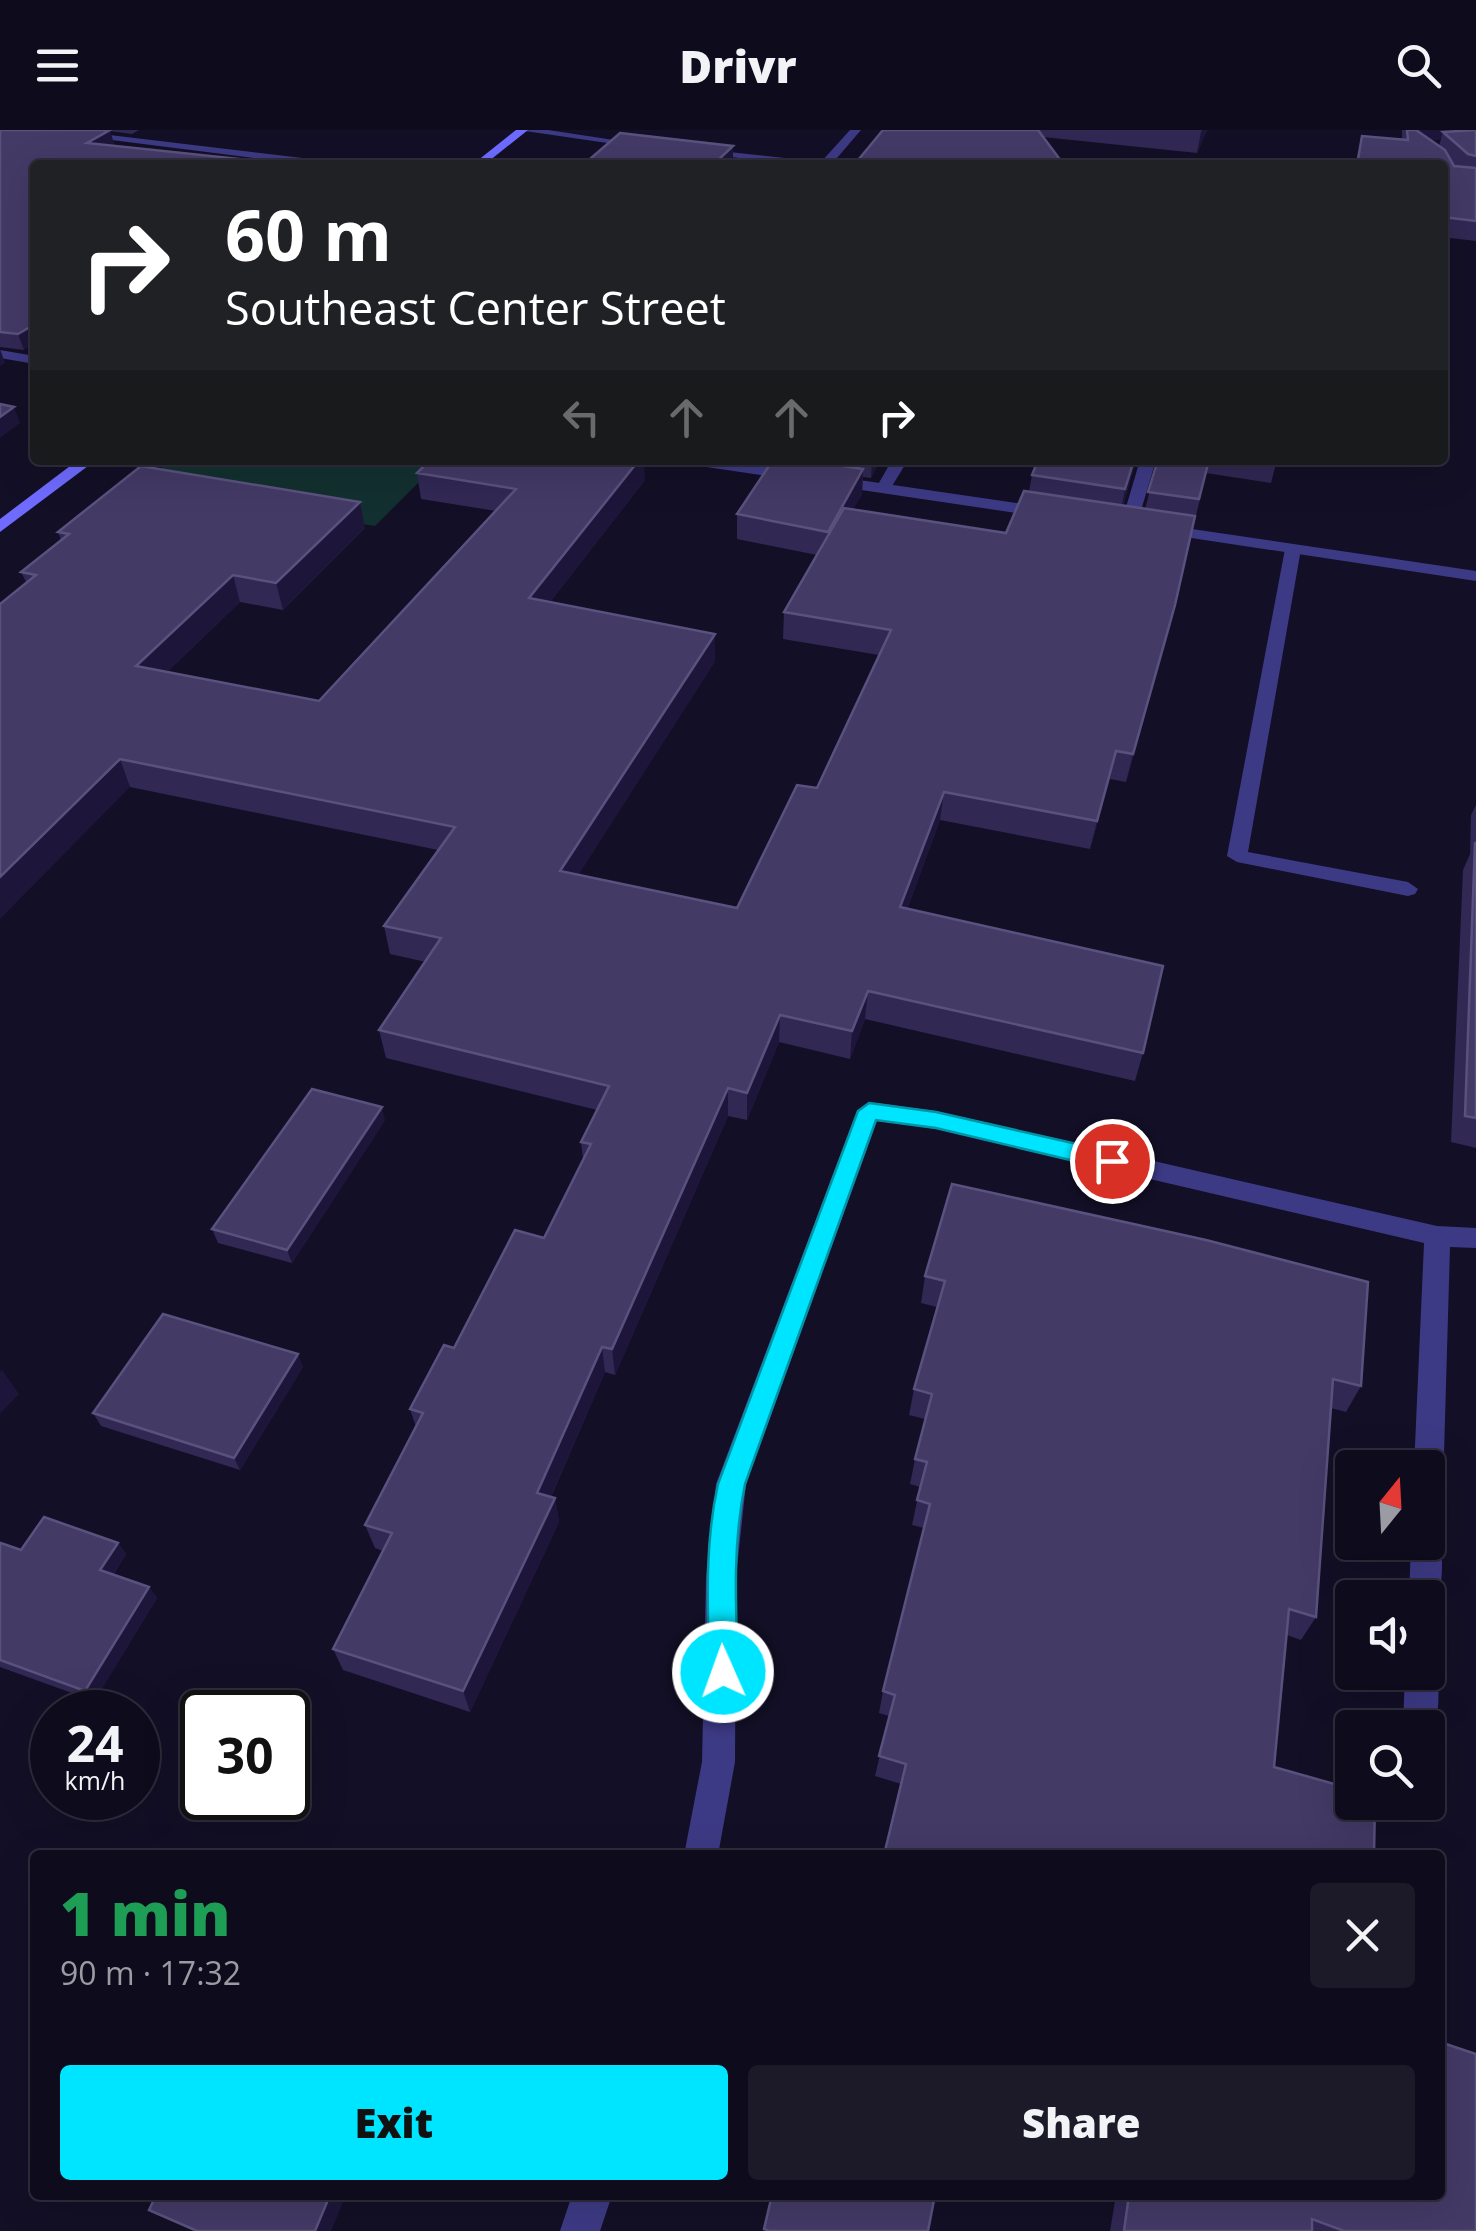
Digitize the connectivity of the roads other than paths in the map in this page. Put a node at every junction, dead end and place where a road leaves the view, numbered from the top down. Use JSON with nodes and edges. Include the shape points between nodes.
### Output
{"nodes":[{"id":1,"x":523,"y":130,"type":"edge"},
{"id":2,"x":604,"y":130,"type":"edge"},
{"id":3,"x":856,"y":130,"type":"edge"},
{"id":4,"x":80,"y":133,"type":"edge"},
{"id":5,"x":592,"y":140,"type":"junction"},
{"id":6,"x":649,"y":146,"type":"edge"},
{"id":7,"x":686,"y":150,"type":"edge"},
{"id":8,"x":296,"y":160,"type":"edge"},
{"id":9,"x":483,"y":160,"type":"edge"},
{"id":10,"x":777,"y":160,"type":"edge"},
{"id":11,"x":827,"y":160,"type":"edge"},
{"id":12,"x":0,"y":354,"type":"edge"},
{"id":13,"x":30,"y":359,"type":"edge"},
{"id":14,"x":81,"y":465,"type":"edge"},
{"id":15,"x":728,"y":465,"type":"edge"},
{"id":16,"x":897,"y":465,"type":"edge"},
{"id":17,"x":1146,"y":465,"type":"edge"},
{"id":18,"x":884,"y":488,"type":"junction"},
{"id":19,"x":1062,"y":514,"type":"edge"},
{"id":20,"x":0,"y":527,"type":"edge"},
{"id":21,"x":1293,"y":549,"type":"junction"},
{"id":22,"x":1476,"y":576,"type":"edge"},
{"id":23,"x":1408,"y":889,"type":"dead end"},
{"id":24,"x":1436,"y":1236,"type":"junction"},
{"id":25,"x":1476,"y":1238,"type":"edge"},
{"id":26,"x":1429,"y":1450,"type":"edge"},
{"id":27,"x":703,"y":1850,"type":"edge"},
{"id":28,"x":590,"y":2200,"type":"edge"},
{"id":29,"x":580,"y":2231,"type":"edge"}],
"edges":[{"from":1,"to":5,"type":"street"},
{"from":1,"to":9,"type":"main road"},
{"from":2,"to":5,"type":"street"},
{"from":3,"to":11,"type":"street"},
{"from":4,"to":8,"type":"street"},
{"from":5,"to":6,"type":"street"},
{"from":7,"to":10,"type":"street"},
{"from":12,"to":13,"type":"street"},
{"from":14,"to":20,"type":"main road"},
{"from":15,"to":18,"type":"street"},
{"from":16,"to":18,"type":"street"},
{"from":17,"to":21,"type":"street","via":[[1121,523]]},
{"from":18,"to":19,"type":"street"},
{"from":21,"to":22,"type":"street"},
{"from":21,"to":23,"type":"street","via":[[1237,856]]},
{"from":24,"to":25,"type":"street"},
{"from":24,"to":26,"type":"street"},
{"from":24,"to":27,"type":"street","via":[[936,1120],[869,1111],[722,1527],[724,1724]]},
{"from":28,"to":29,"type":"street"}]}
